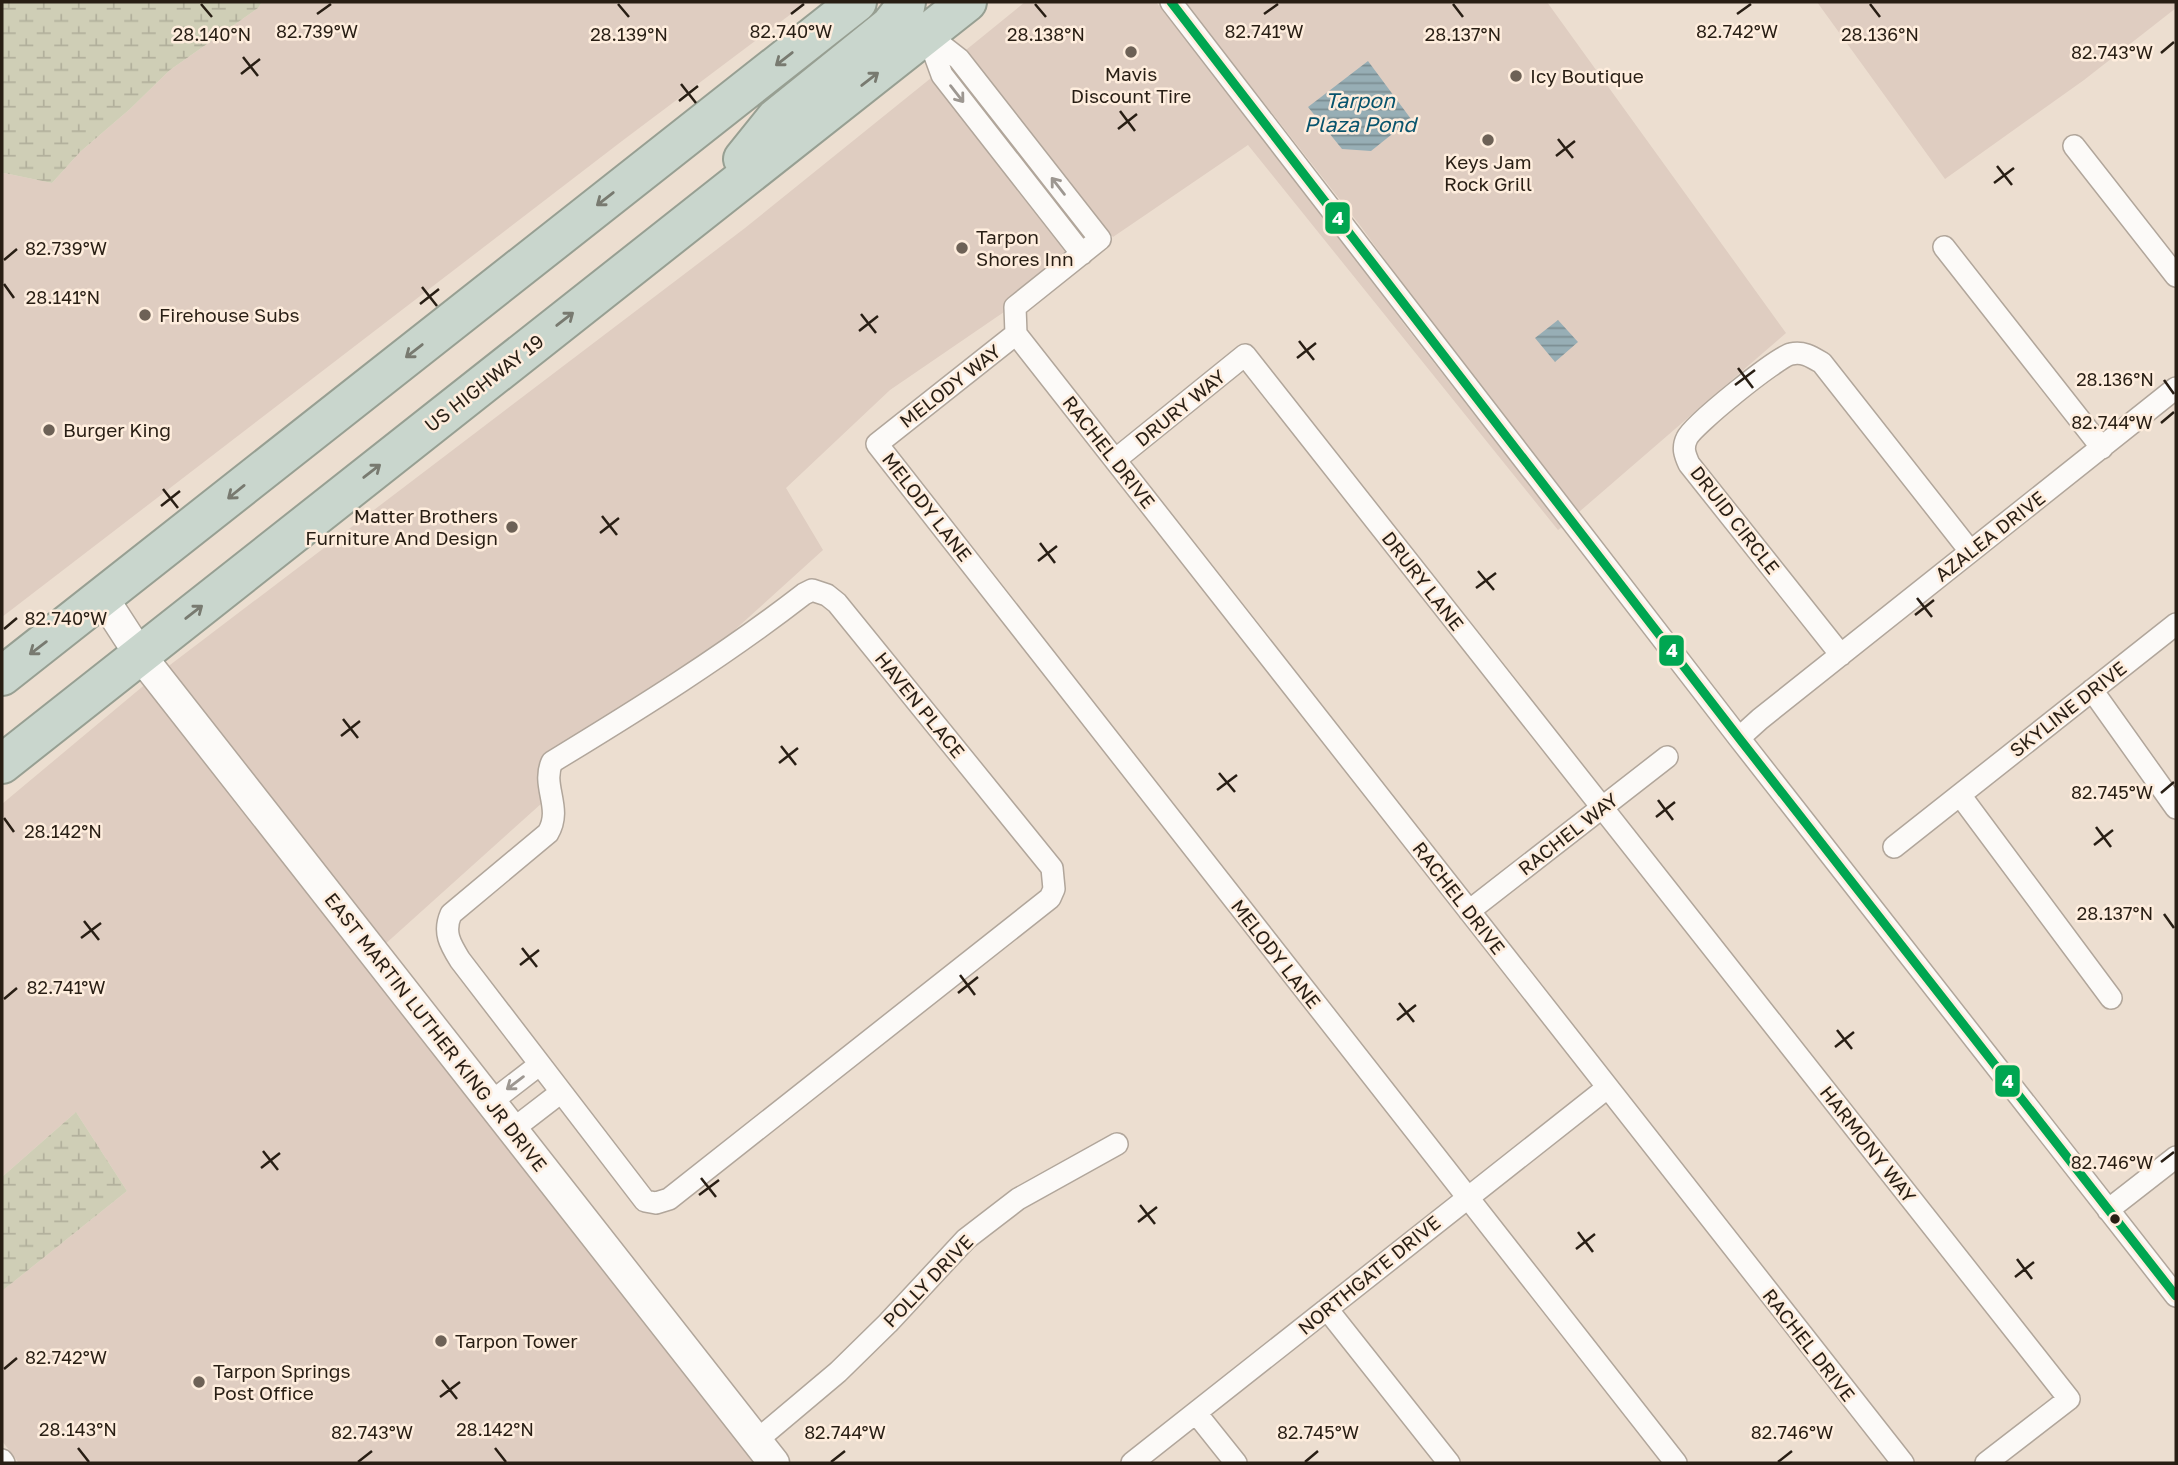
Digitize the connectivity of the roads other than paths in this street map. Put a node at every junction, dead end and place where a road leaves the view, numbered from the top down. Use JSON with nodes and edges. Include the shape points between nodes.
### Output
{"nodes":[{"id":1,"x":857,"y":2,"type":"edge"},
{"id":2,"x":906,"y":2,"type":"edge"},
{"id":3,"x":967,"y":2,"type":"edge"},
{"id":4,"x":1171,"y":2,"type":"edge"},
{"id":5,"x":932,"y":18,"type":"edge"},
{"id":6,"x":2074,"y":146,"type":"dead end"},
{"id":7,"x":701,"y":212,"type":"junction"},
{"id":8,"x":1944,"y":247,"type":"dead end"},
{"id":9,"x":1082,"y":254,"type":"junction"},
{"id":10,"x":2176,"y":276,"type":"edge"},
{"id":11,"x":1016,"y":334,"type":"junction"},
{"id":12,"x":1245,"y":355,"type":"joint"},
{"id":13,"x":2176,"y":388,"type":"edge"},
{"id":14,"x":877,"y":444,"type":"joint"},
{"id":15,"x":2102,"y":448,"type":"junction"},
{"id":16,"x":1115,"y":460,"type":"junction"},
{"id":17,"x":1970,"y":551,"type":"junction"},
{"id":18,"x":103,"y":598,"type":"junction"},
{"id":19,"x":2176,"y":624,"type":"edge"},
{"id":20,"x":141,"y":655,"type":"junction"},
{"id":21,"x":1841,"y":655,"type":"junction"},
{"id":22,"x":2,"y":676,"type":"edge"},
{"id":23,"x":2092,"y":690,"type":"junction"},
{"id":24,"x":1739,"y":738,"type":"junction"},
{"id":25,"x":1667,"y":757,"type":"dead end"},
{"id":26,"x":2,"y":764,"type":"edge"},
{"id":27,"x":1960,"y":795,"type":"junction"},
{"id":28,"x":1601,"y":807,"type":"junction"},
{"id":29,"x":2176,"y":808,"type":"edge"},
{"id":30,"x":1894,"y":847,"type":"dead end"},
{"id":31,"x":1469,"y":911,"type":"junction"},
{"id":32,"x":2111,"y":998,"type":"dead end"},
{"id":33,"x":539,"y":1065,"type":"junction"},
{"id":34,"x":1607,"y":1088,"type":"junction"},
{"id":35,"x":561,"y":1093,"type":"junction"},
{"id":36,"x":491,"y":1102,"type":"junction"},
{"id":37,"x":512,"y":1129,"type":"junction"},
{"id":38,"x":1117,"y":1144,"type":"dead end"},
{"id":39,"x":2176,"y":1157,"type":"edge"},
{"id":40,"x":1467,"y":1197,"type":"junction"},
{"id":41,"x":2108,"y":1210,"type":"junction"},
{"id":42,"x":2176,"y":1296,"type":"edge"},
{"id":43,"x":1327,"y":1309,"type":"junction"},
{"id":44,"x":1196,"y":1413,"type":"junction"},
{"id":45,"x":765,"y":1452,"type":"edge"},
{"id":46,"x":1132,"y":1463,"type":"edge"},
{"id":47,"x":1236,"y":1463,"type":"edge"},
{"id":48,"x":1449,"y":1463,"type":"edge"},
{"id":49,"x":1676,"y":1463,"type":"edge"},
{"id":50,"x":1903,"y":1463,"type":"edge"},
{"id":51,"x":1986,"y":1463,"type":"edge"}],
"edges":[{"from":1,"to":18,"type":"highway","one_way":true},
{"from":2,"to":7,"type":"highway","via":[[890,26],[776,118]]},
{"from":3,"to":5,"type":"highway","name":"US HIGHWAY 19"},
{"from":4,"to":24,"type":"street"},
{"from":7,"to":5,"type":"highway","name":"US HIGHWAY 19","one_way":true},
{"from":5,"to":9,"type":"street","one_way":true,"via":[[942,75]]},
{"from":9,"to":5,"type":"street","name":"MELODY WAY","one_way":true,"via":[[1100,239]]},
{"from":6,"to":10,"type":"street"},
{"from":20,"to":7,"type":"highway","name":"US HIGHWAY 19","one_way":true},
{"from":8,"to":15,"type":"street"},
{"from":9,"to":11,"type":"street","name":"MELODY WAY","via":[[1015,307]]},
{"from":11,"to":14,"type":"street","name":"MELODY WAY"},
{"from":11,"to":16,"type":"street","name":"RACHEL DRIVE"},
{"from":12,"to":16,"type":"street","name":"DRURY WAY"},
{"from":12,"to":28,"type":"street","name":"DRURY LANE"},
{"from":13,"to":15,"type":"street","name":"AZALEA DRIVE"},
{"from":14,"to":40,"type":"street","name":"MELODY LANE"},
{"from":15,"to":17,"type":"street","name":"AZALEA DRIVE"},
{"from":16,"to":31,"type":"street","name":"RACHEL DRIVE"},
{"from":17,"to":21,"type":"street","name":"AZALEA DRIVE"},
{"from":17,"to":21,"type":"street","name":"DRUID CIRCLE","via":[[1812,356],[1801,353],[1780,358],[1694,427],[1685,443],[1689,464]]},
{"from":18,"to":20,"type":"street","name":"EAST MARTIN LUTHER KING JR DRIVE"},
{"from":18,"to":22,"type":"highway","one_way":true},
{"from":19,"to":23,"type":"street","name":"SKYLINE DRIVE"},
{"from":20,"to":26,"type":"highway","name":"US HIGHWAY 19"},
{"from":20,"to":36,"type":"street","name":"EAST MARTIN LUTHER KING JR DRIVE"},
{"from":21,"to":24,"type":"street","name":"AZALEA DRIVE"},
{"from":23,"to":27,"type":"street","name":"SKYLINE DRIVE"},
{"from":23,"to":29,"type":"street"},
{"from":24,"to":41,"type":"street"},
{"from":25,"to":28,"type":"street","name":"RACHEL WAY"},
{"from":27,"to":30,"type":"street","name":"SKYLINE DRIVE"},
{"from":27,"to":32,"type":"street"},
{"from":28,"to":31,"type":"street","name":"RACHEL WAY"},
{"from":28,"to":51,"type":"street","name":"HARMONY WAY","via":[[2069,1399]]},
{"from":31,"to":34,"type":"street","name":"RACHEL DRIVE"},
{"from":33,"to":35,"type":"street","name":"HAVEN PLACE"},
{"from":33,"to":35,"type":"street","name":"HAVEN PLACE","via":[[454,951],[447,937],[451,914],[548,833],[555,814],[549,777],[552,762],[751,635],[804,594],[812,590],[827,595],[1052,868],[1051,898],[669,1199],[645,1201]]},
{"from":33,"to":36,"type":"street","one_way":true},
{"from":34,"to":40,"type":"street","name":"NORTHGATE DRIVE"},
{"from":34,"to":50,"type":"street","name":"RACHEL DRIVE"},
{"from":35,"to":37,"type":"street"},
{"from":36,"to":37,"type":"street","name":"EAST MARTIN LUTHER KING JR DRIVE"},
{"from":37,"to":45,"type":"street","name":"EAST MARTIN LUTHER KING JR DRIVE"},
{"from":38,"to":45,"type":"street","name":"POLLY DRIVE","via":[[1018,1199],[966,1239]]},
{"from":39,"to":41,"type":"street"},
{"from":40,"to":43,"type":"street","name":"NORTHGATE DRIVE"},
{"from":40,"to":49,"type":"street","name":"MELODY LANE"},
{"from":41,"to":42,"type":"street"},
{"from":43,"to":44,"type":"street","name":"NORTHGATE DRIVE"},
{"from":43,"to":48,"type":"street"},
{"from":44,"to":46,"type":"street","name":"NORTHGATE DRIVE"},
{"from":44,"to":47,"type":"street"}]}
